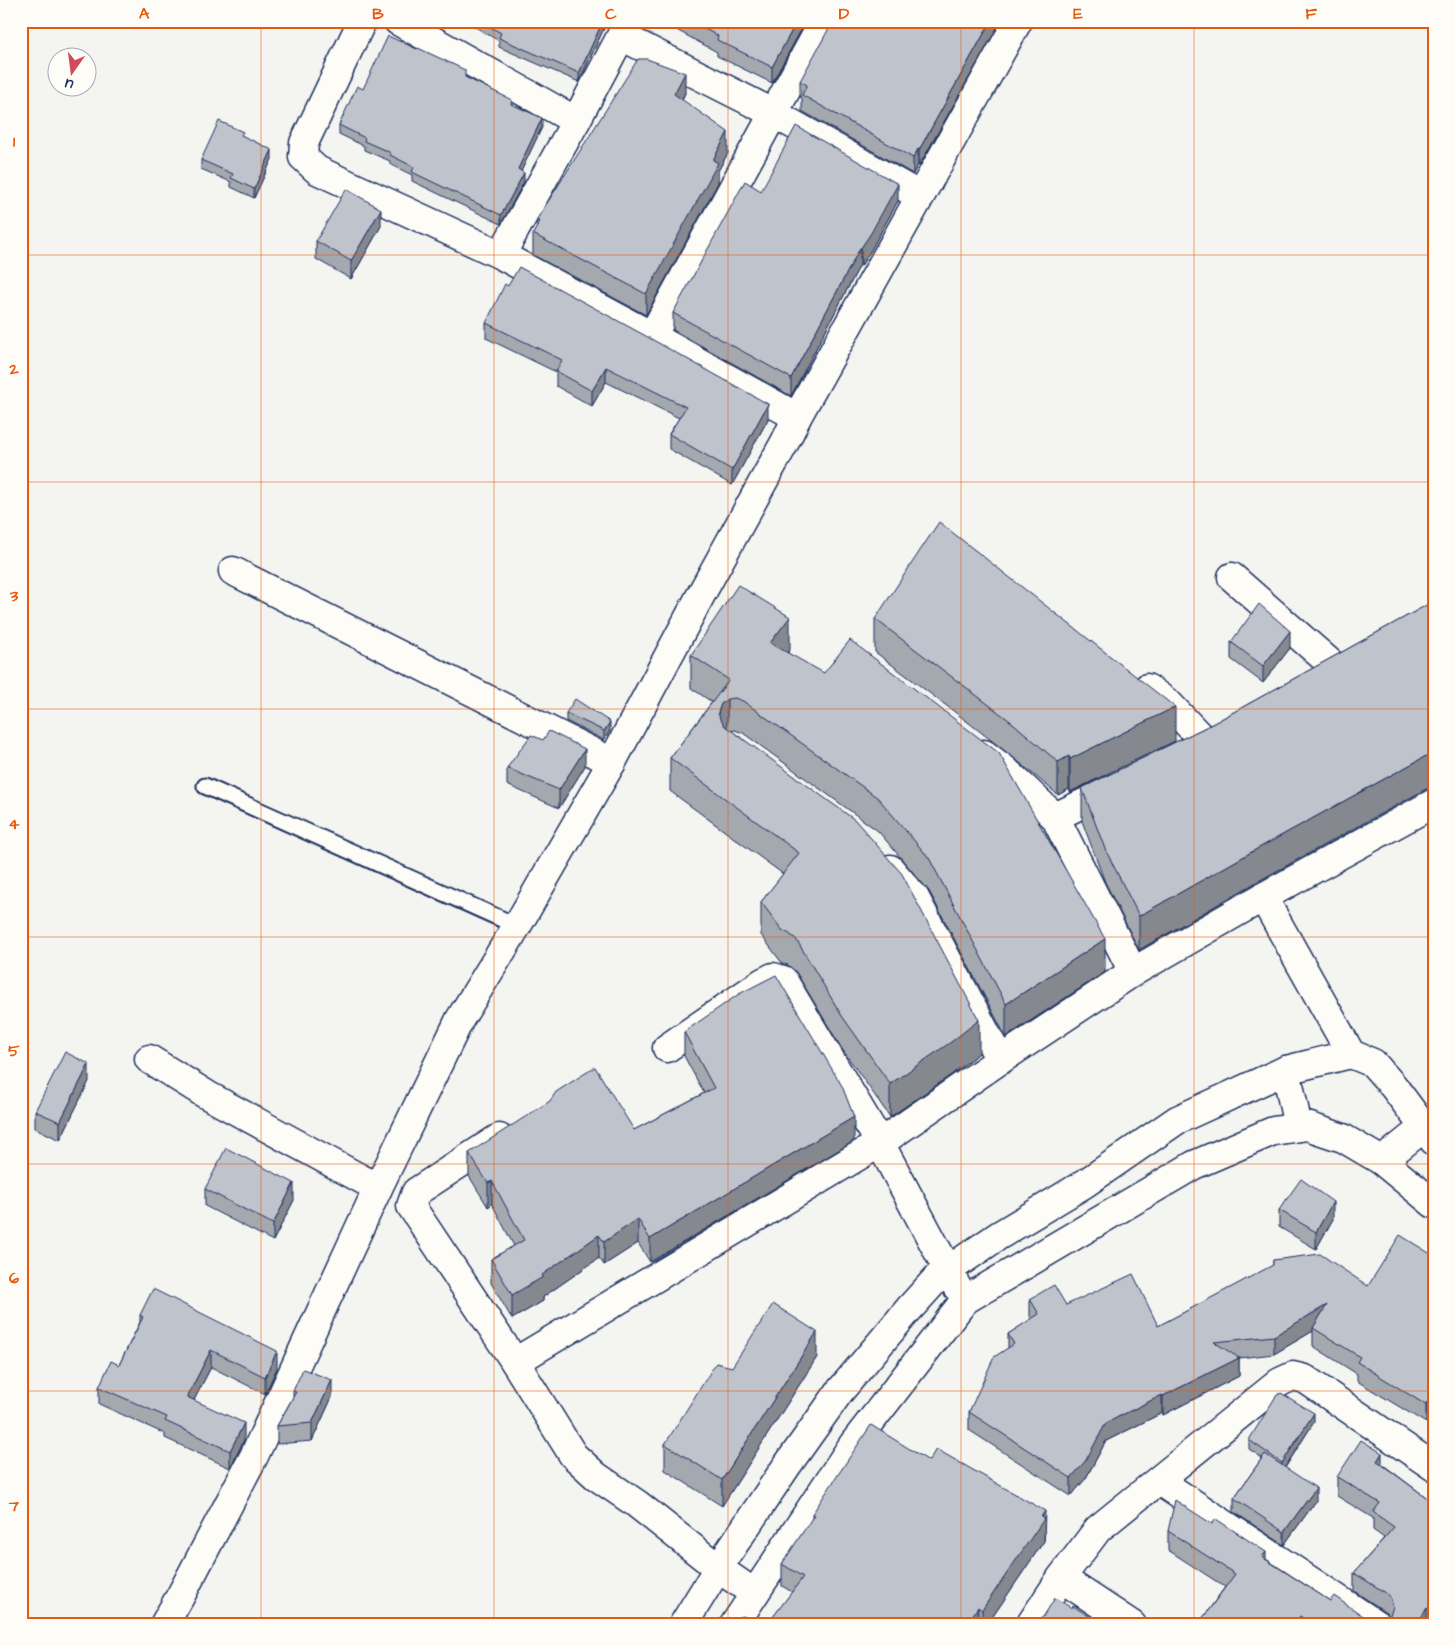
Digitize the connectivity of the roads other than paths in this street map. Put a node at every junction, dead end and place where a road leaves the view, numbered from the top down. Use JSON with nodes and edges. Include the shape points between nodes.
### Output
{"nodes":[{"id":1,"x":362,"y":21,"type":"edge"},
{"id":2,"x":398,"y":21,"type":"edge"},
{"id":3,"x":824,"y":21,"type":"edge"},
{"id":4,"x":1018,"y":21,"type":"edge"},
{"id":5,"x":625,"y":28,"type":"edge"},
{"id":6,"x":774,"y":113,"type":"junction"},
{"id":7,"x":576,"y":121,"type":"junction"},
{"id":8,"x":920,"y":196,"type":"junction"},
{"id":9,"x":501,"y":255,"type":"junction"},
{"id":10,"x":652,"y":336,"type":"junction"},
{"id":11,"x":797,"y":417,"type":"junction"},
{"id":12,"x":233,"y":571,"type":"dead end"},
{"id":13,"x":1232,"y":577,"type":"dead end"},
{"id":14,"x":1361,"y":655,"type":"edge"},
{"id":15,"x":1337,"y":669,"type":"junction"},
{"id":16,"x":1128,"y":674,"type":"edge"},
{"id":17,"x":1313,"y":683,"type":"edge"},
{"id":18,"x":1231,"y":729,"type":"edge"},
{"id":19,"x":966,"y":740,"type":"edge"},
{"id":20,"x":1206,"y":743,"type":"junction"},
{"id":21,"x":1180,"y":756,"type":"edge"},
{"id":22,"x":612,"y":762,"type":"junction"},
{"id":23,"x":1135,"y":778,"type":"edge"},
{"id":24,"x":204,"y":786,"type":"dead end"},
{"id":25,"x":1434,"y":803,"type":"edge"},
{"id":26,"x":1055,"y":817,"type":"junction"},
{"id":27,"x":872,"y":848,"type":"edge"},
{"id":28,"x":1263,"y":897,"type":"junction"},
{"id":29,"x":517,"y":926,"type":"junction"},
{"id":30,"x":1133,"y":972,"type":"junction"},
{"id":31,"x":667,"y":1048,"type":"dead end"},
{"id":32,"x":1351,"y":1054,"type":"junction"},
{"id":33,"x":149,"y":1059,"type":"dead end"},
{"id":34,"x":1000,"y":1060,"type":"junction"},
{"id":35,"x":1286,"y":1070,"type":"junction"},
{"id":36,"x":516,"y":1127,"type":"edge"},
{"id":37,"x":1298,"y":1127,"type":"junction"},
{"id":38,"x":1428,"y":1134,"type":"edge"},
{"id":39,"x":880,"y":1143,"type":"junction"},
{"id":40,"x":1382,"y":1161,"type":"junction"},
{"id":41,"x":378,"y":1188,"type":"junction"},
{"id":42,"x":1434,"y":1204,"type":"edge"},
{"id":43,"x":948,"y":1270,"type":"junction"},
{"id":44,"x":965,"y":1300,"type":"junction"},
{"id":45,"x":515,"y":1362,"type":"junction"},
{"id":46,"x":1434,"y":1468,"type":"edge"},
{"id":47,"x":1159,"y":1481,"type":"junction"},
{"id":48,"x":718,"y":1568,"type":"junction"},
{"id":49,"x":1061,"y":1578,"type":"junction"},
{"id":50,"x":754,"y":1593,"type":"junction"},
{"id":51,"x":1372,"y":1623,"type":"edge"},
{"id":52,"x":164,"y":1625,"type":"edge"},
{"id":53,"x":683,"y":1625,"type":"edge"},
{"id":54,"x":734,"y":1625,"type":"edge"},
{"id":55,"x":1030,"y":1625,"type":"edge"},
{"id":56,"x":1132,"y":1625,"type":"edge"}],
"edges":[{"from":1,"to":9,"type":"street","via":[[304,143],[303,157],[317,170]]},
{"from":2,"to":7,"type":"street"},
{"from":3,"to":6,"type":"street"},
{"from":4,"to":8,"type":"street"},
{"from":5,"to":6,"type":"street"},
{"from":5,"to":7,"type":"street"},
{"from":6,"to":8,"type":"street"},
{"from":6,"to":10,"type":"street"},
{"from":7,"to":9,"type":"street"},
{"from":8,"to":11,"type":"street"},
{"from":9,"to":10,"type":"street"},
{"from":10,"to":11,"type":"street"},
{"from":11,"to":22,"type":"street"},
{"from":12,"to":22,"type":"street"},
{"from":13,"to":15,"type":"street"},
{"from":14,"to":15,"type":"street"},
{"from":15,"to":17,"type":"street"},
{"from":16,"to":20,"type":"street","via":[[1168,703]]},
{"from":18,"to":20,"type":"street"},
{"from":19,"to":26,"type":"street","via":[[1005,770]]},
{"from":20,"to":21,"type":"street"},
{"from":22,"to":29,"type":"street"},
{"from":23,"to":26,"type":"street"},
{"from":24,"to":29,"type":"lane"},
{"from":25,"to":28,"type":"street"},
{"from":26,"to":30,"type":"street"},
{"from":27,"to":34,"type":"street","via":[[915,898]]},
{"from":28,"to":30,"type":"street"},
{"from":28,"to":32,"type":"street"},
{"from":29,"to":41,"type":"street","via":[[460,1019]]},
{"from":30,"to":34,"type":"street"},
{"from":31,"to":39,"type":"street","via":[[763,982],[773,977],[782,980]]},
{"from":32,"to":35,"type":"street"},
{"from":32,"to":38,"type":"street","via":[[1373,1063]]},
{"from":33,"to":41,"type":"street","via":[[207,1095]]},
{"from":34,"to":39,"type":"street"},
{"from":35,"to":37,"type":"street"},
{"from":35,"to":43,"type":"street","via":[[1177,1120],[1084,1184]]},
{"from":36,"to":45,"type":"street","via":[[416,1192],[411,1206]]},
{"from":37,"to":40,"type":"street","via":[[1307,1126],[1343,1138]]},
{"from":37,"to":44,"type":"street","via":[[1273,1131],[1194,1165]]},
{"from":38,"to":40,"type":"street"},
{"from":39,"to":43,"type":"street"},
{"from":39,"to":45,"type":"street"},
{"from":40,"to":42,"type":"street"},
{"from":41,"to":52,"type":"street","via":[[254,1456]]},
{"from":43,"to":44,"type":"street"},
{"from":43,"to":48,"type":"street","via":[[909,1309],[840,1391]]},
{"from":44,"to":50,"type":"street","via":[[854,1443]]},
{"from":45,"to":48,"type":"street","via":[[573,1455]]},
{"from":46,"to":47,"type":"street","via":[[1305,1379],[1293,1376],[1280,1382]]},
{"from":47,"to":49,"type":"street","via":[[1098,1529]]},
{"from":47,"to":51,"type":"street"},
{"from":48,"to":50,"type":"street"},
{"from":48,"to":53,"type":"street"},
{"from":49,"to":55,"type":"street"},
{"from":49,"to":56,"type":"street"},
{"from":50,"to":54,"type":"street"}]}
